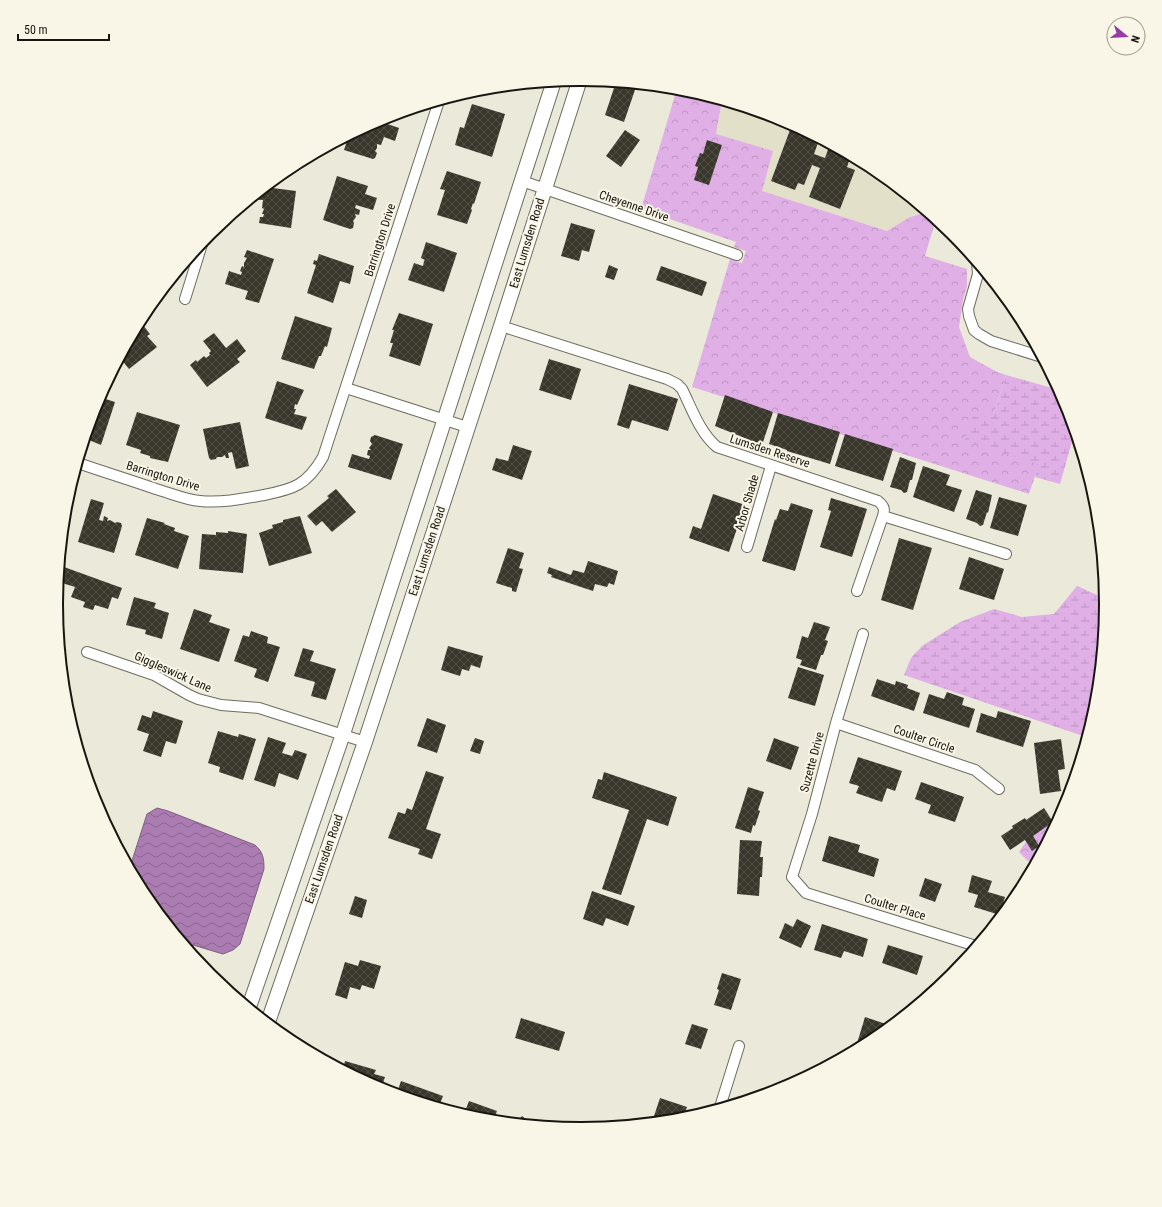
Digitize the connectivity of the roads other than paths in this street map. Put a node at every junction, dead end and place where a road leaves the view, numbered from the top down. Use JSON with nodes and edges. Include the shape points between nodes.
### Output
{"nodes":[{"id":1,"x":578,"y":86,"type":"edge"},
{"id":2,"x":552,"y":87,"type":"edge"},
{"id":3,"x":437,"y":106,"type":"edge"},
{"id":4,"x":522,"y":181,"type":"junction"},
{"id":5,"x":544,"y":189,"type":"junction"},
{"id":6,"x":198,"y":255,"type":"edge"},
{"id":7,"x":737,"y":255,"type":"dead end"},
{"id":8,"x":978,"y":271,"type":"edge"},
{"id":9,"x":185,"y":299,"type":"dead end"},
{"id":10,"x":501,"y":326,"type":"junction"},
{"id":11,"x":1035,"y":355,"type":"edge"},
{"id":12,"x":346,"y":388,"type":"junction"},
{"id":13,"x":445,"y":420,"type":"junction"},
{"id":14,"x":467,"y":427,"type":"junction"},
{"id":15,"x":82,"y":464,"type":"edge"},
{"id":16,"x":771,"y":466,"type":"junction"},
{"id":17,"x":882,"y":516,"type":"junction"},
{"id":18,"x":747,"y":547,"type":"dead end"},
{"id":19,"x":1006,"y":554,"type":"dead end"},
{"id":20,"x":857,"y":591,"type":"dead end"},
{"id":21,"x":863,"y":634,"type":"dead end"},
{"id":22,"x":87,"y":652,"type":"dead end"},
{"id":23,"x":836,"y":723,"type":"junction"},
{"id":24,"x":343,"y":734,"type":"junction"},
{"id":25,"x":365,"y":742,"type":"junction"},
{"id":26,"x":999,"y":789,"type":"dead end"},
{"id":27,"x":806,"y":892,"type":"joint"},
{"id":28,"x":971,"y":944,"type":"edge"},
{"id":29,"x":251,"y":1002,"type":"edge"},
{"id":30,"x":270,"y":1017,"type":"edge"},
{"id":31,"x":739,"y":1046,"type":"dead end"},
{"id":32,"x":722,"y":1102,"type":"edge"}],
"edges":[{"from":1,"to":5,"type":"main road","name":"East Lumsden Road"},
{"from":2,"to":4,"type":"main road","name":"East Lumsden Road"},
{"from":3,"to":12,"type":"street","name":"Barrington Drive"},
{"from":4,"to":5,"type":"street","name":"Cheyenne Drive"},
{"from":4,"to":13,"type":"main road","name":"East Lumsden Road"},
{"from":5,"to":7,"type":"street","name":"Cheyenne Drive"},
{"from":5,"to":10,"type":"main road","name":"East Lumsden Road"},
{"from":6,"to":9,"type":"street"},
{"from":8,"to":11,"type":"street","via":[[968,310],[974,330],[991,341]]},
{"from":10,"to":14,"type":"main road","name":"East Lumsden Road"},
{"from":10,"to":16,"type":"street","name":"Lumsden Reserve","via":[[677,384],[710,441],[717,447]]},
{"from":12,"to":13,"type":"street"},
{"from":12,"to":15,"type":"street","name":"Barrington Drive","via":[[315,471],[292,488],[279,492],[230,501],[198,501]]},
{"from":13,"to":14,"type":"street"},
{"from":13,"to":24,"type":"main road","name":"East Lumsden Road"},
{"from":14,"to":25,"type":"main road","name":"East Lumsden Road"},
{"from":16,"to":17,"type":"street","name":"Lumsden Reserve","via":[[878,501],[883,505]]},
{"from":16,"to":18,"type":"street","name":"Arbor Shade"},
{"from":17,"to":19,"type":"street"},
{"from":17,"to":20,"type":"street"},
{"from":21,"to":23,"type":"street","name":"Suzette Drive"},
{"from":22,"to":24,"type":"street","name":"Giggleswick Lane","via":[[142,670],[189,696],[210,703],[259,708]]},
{"from":23,"to":26,"type":"street","name":"Coulter Circle","via":[[975,770]]},
{"from":23,"to":27,"type":"street","name":"Suzette Drive","via":[[792,877]]},
{"from":24,"to":25,"type":"street","name":"Giggleswick Lane"},
{"from":24,"to":29,"type":"main road","name":"East Lumsden Road"},
{"from":25,"to":30,"type":"main road","name":"East Lumsden Road"},
{"from":27,"to":28,"type":"street","name":"Coulter Place"},
{"from":31,"to":32,"type":"street"}]}
